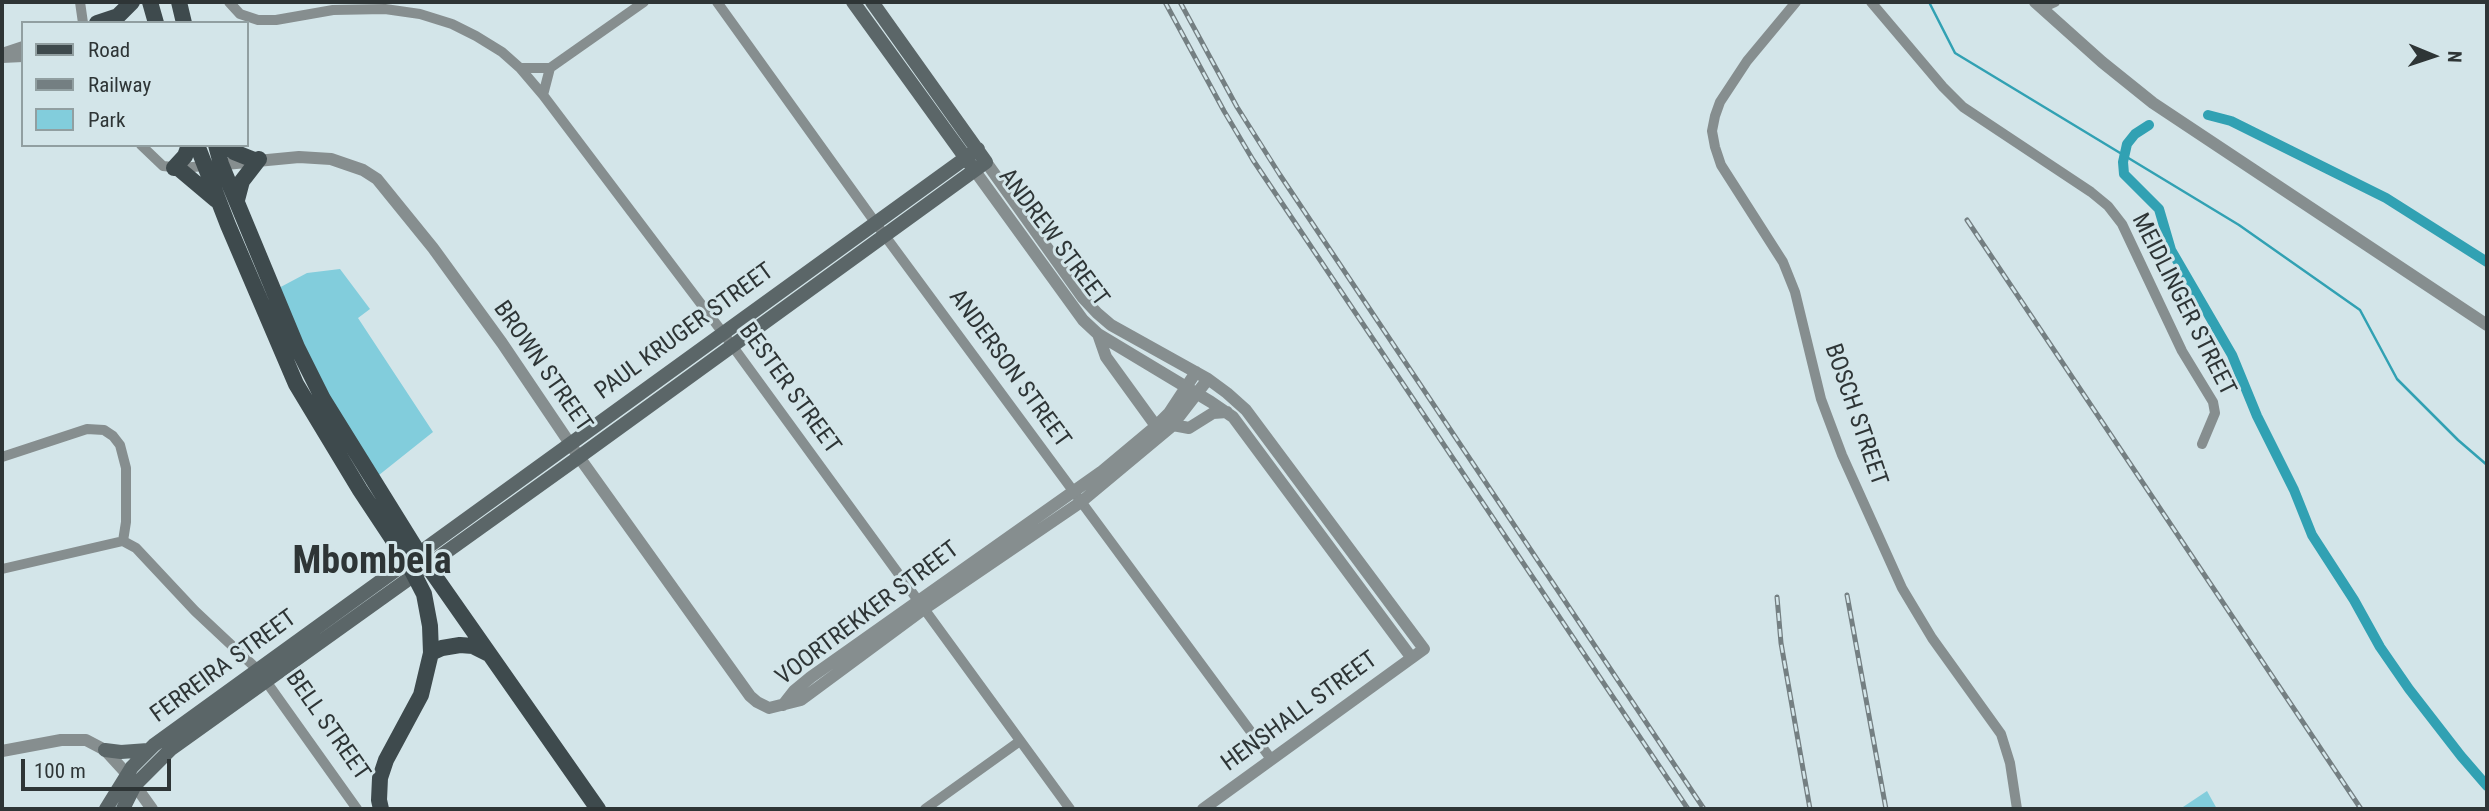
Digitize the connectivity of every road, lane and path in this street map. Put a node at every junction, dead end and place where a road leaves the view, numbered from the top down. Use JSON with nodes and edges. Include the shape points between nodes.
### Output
{"nodes":[{"id":1,"x":80,"y":2,"type":"edge"},
{"id":2,"x":132,"y":2,"type":"edge"},
{"id":3,"x":149,"y":2,"type":"edge"},
{"id":4,"x":179,"y":2,"type":"edge"},
{"id":5,"x":229,"y":2,"type":"edge"},
{"id":6,"x":644,"y":2,"type":"edge"},
{"id":7,"x":717,"y":2,"type":"edge"},
{"id":8,"x":853,"y":2,"type":"edge"},
{"id":9,"x":872,"y":2,"type":"edge"},
{"id":10,"x":1796,"y":2,"type":"edge"},
{"id":11,"x":1871,"y":2,"type":"edge"},
{"id":12,"x":2055,"y":2,"type":"edge"},
{"id":13,"x":2038,"y":5,"type":"edge"},
{"id":14,"x":83,"y":21,"type":"edge"},
{"id":15,"x":103,"y":21,"type":"edge"},
{"id":16,"x":155,"y":21,"type":"edge"},
{"id":17,"x":184,"y":21,"type":"edge"},
{"id":18,"x":21,"y":47,"type":"edge"},
{"id":19,"x":2,"y":53,"type":"edge"},
{"id":20,"x":21,"y":57,"type":"edge"},
{"id":21,"x":2,"y":58,"type":"edge"},
{"id":22,"x":520,"y":68,"type":"junction"},
{"id":23,"x":551,"y":68,"type":"junction"},
{"id":24,"x":543,"y":95,"type":"junction"},
{"id":25,"x":143,"y":147,"type":"edge"},
{"id":26,"x":188,"y":147,"type":"edge"},
{"id":27,"x":198,"y":147,"type":"edge"},
{"id":28,"x":217,"y":147,"type":"edge"},
{"id":29,"x":228,"y":147,"type":"edge"},
{"id":30,"x":972,"y":153,"type":"junction"},
{"id":31,"x":257,"y":160,"type":"junction"},
{"id":32,"x":221,"y":164,"type":"junction"},
{"id":33,"x":204,"y":166,"type":"junction"},
{"id":34,"x":981,"y":167,"type":"junction"},
{"id":35,"x":176,"y":168,"type":"junction"},
{"id":36,"x":237,"y":200,"type":"junction"},
{"id":37,"x":220,"y":204,"type":"junction"},
{"id":38,"x":876,"y":223,"type":"junction"},
{"id":39,"x":885,"y":236,"type":"junction"},
{"id":40,"x":2487,"y":325,"type":"edge"},
{"id":41,"x":723,"y":333,"type":"junction"},
{"id":42,"x":1098,"y":334,"type":"junction"},
{"id":43,"x":732,"y":346,"type":"junction"},
{"id":44,"x":1202,"y":376,"type":"junction"},
{"id":45,"x":1191,"y":391,"type":"junction"},
{"id":46,"x":1227,"y":412,"type":"junction"},
{"id":47,"x":1173,"y":425,"type":"junction"},
{"id":48,"x":1156,"y":426,"type":"junction"},
{"id":49,"x":569,"y":443,"type":"junction"},
{"id":50,"x":2202,"y":444,"type":"dead end"},
{"id":51,"x":2,"y":457,"type":"edge"},
{"id":52,"x":579,"y":457,"type":"junction"},
{"id":53,"x":1078,"y":497,"type":"junction"},
{"id":54,"x":123,"y":541,"type":"junction"},
{"id":55,"x":417,"y":563,"type":"junction"},
{"id":56,"x":2,"y":569,"type":"edge"},
{"id":57,"x":921,"y":605,"type":"junction"},
{"id":58,"x":1423,"y":649,"type":"joint"},
{"id":59,"x":431,"y":653,"type":"junction"},
{"id":60,"x":491,"y":655,"type":"junction"},
{"id":61,"x":1410,"y":657,"type":"junction"},
{"id":62,"x":262,"y":675,"type":"junction"},
{"id":63,"x":783,"y":705,"type":"joint"},
{"id":64,"x":1020,"y":741,"type":"junction"},
{"id":65,"x":105,"y":750,"type":"junction"},
{"id":66,"x":148,"y":750,"type":"junction"},
{"id":67,"x":2,"y":751,"type":"edge"},
{"id":68,"x":1271,"y":759,"type":"junction"},
{"id":69,"x":131,"y":780,"type":"junction"},
{"id":70,"x":106,"y":809,"type":"edge"},
{"id":71,"x":123,"y":809,"type":"edge"},
{"id":72,"x":152,"y":809,"type":"edge"},
{"id":73,"x":357,"y":809,"type":"edge"},
{"id":74,"x":381,"y":809,"type":"edge"},
{"id":75,"x":598,"y":809,"type":"edge"},
{"id":76,"x":925,"y":809,"type":"edge"},
{"id":77,"x":1070,"y":809,"type":"edge"},
{"id":78,"x":1203,"y":809,"type":"edge"},
{"id":79,"x":2017,"y":809,"type":"edge"}],
"edges":[{"from":1,"to":14,"type":"street"},
{"from":2,"to":15,"type":"main road","via":[[118,16]]},
{"from":3,"to":16,"type":"main road"},
{"from":4,"to":17,"type":"main road"},
{"from":5,"to":22,"type":"street","name":"BESTER STREET","via":[[240,13],[258,20],[333,10],[420,14],[476,36]]},
{"from":6,"to":23,"type":"street"},
{"from":7,"to":38,"type":"street","name":"ANDERSON STREET"},
{"from":8,"to":30,"type":"main road","name":"ANDREW STREET"},
{"from":9,"to":30,"type":"main road","name":"ANDREW STREET"},
{"from":10,"to":79,"type":"street","name":"BOSCH STREET","via":[[1720,102],[1712,131],[1715,147],[1721,165],[1783,262],[1821,399],[1902,588],[2001,734]]},
{"from":11,"to":50,"type":"street","name":"MEIDLINGER STREET","via":[[1962,107],[2091,191],[2122,224],[2182,351],[2213,402],[2215,413]]},
{"from":12,"to":13,"type":"street"},
{"from":13,"to":40,"type":"street","via":[[2153,103]]},
{"from":18,"to":19,"type":"street"},
{"from":20,"to":21,"type":"street"},
{"from":22,"to":23,"type":"street"},
{"from":22,"to":24,"type":"street","name":"BESTER STREET"},
{"from":23,"to":24,"type":"street"},
{"from":24,"to":41,"type":"street","name":"BESTER STREET"},
{"from":25,"to":35,"type":"street","via":[[158,163]]},
{"from":26,"to":35,"type":"main road"},
{"from":27,"to":33,"type":"main road"},
{"from":28,"to":32,"type":"main road"},
{"from":29,"to":31,"type":"main road"},
{"from":30,"to":34,"type":"main road","name":"ANDREW STREET"},
{"from":30,"to":38,"type":"main road","name":"PAUL KRUGER STREET"},
{"from":31,"to":32,"type":"street","name":"BROWN STREET"},
{"from":31,"to":36,"type":"main road","via":[[242,181]]},
{"from":31,"to":49,"type":"street","name":"BROWN STREET","via":[[331,159],[377,179],[433,248]]},
{"from":32,"to":33,"type":"street","name":"BROWN STREET"},
{"from":32,"to":36,"type":"main road"},
{"from":33,"to":35,"type":"street"},
{"from":33,"to":37,"type":"main road"},
{"from":34,"to":39,"type":"main road","name":"PAUL KRUGER STREET"},
{"from":34,"to":42,"type":"street","name":"ANDREW STREET","via":[[1083,320]]},
{"from":34,"to":44,"type":"street","name":"ANDREW STREET","via":[[1097,313]]},
{"from":35,"to":37,"type":"main road"},
{"from":36,"to":55,"type":"main road","via":[[297,347]]},
{"from":37,"to":55,"type":"main road","via":[[296,384],[360,489]]},
{"from":38,"to":39,"type":"street","name":"ANDERSON STREET"},
{"from":38,"to":41,"type":"main road","name":"PAUL KRUGER STREET"},
{"from":39,"to":43,"type":"main road","name":"PAUL KRUGER STREET"},
{"from":39,"to":53,"type":"street","name":"ANDERSON STREET"},
{"from":41,"to":43,"type":"street","name":"BESTER STREET"},
{"from":41,"to":49,"type":"main road","name":"PAUL KRUGER STREET"},
{"from":42,"to":45,"type":"street","name":"ANDREW STREET"},
{"from":42,"to":48,"type":"street","via":[[1107,357]]},
{"from":43,"to":52,"type":"main road","name":"PAUL KRUGER STREET"},
{"from":43,"to":57,"type":"street","name":"BESTER STREET"},
{"from":44,"to":45,"type":"street","name":"VOORTREKKER STREET"},
{"from":44,"to":58,"type":"street","name":"ANDREW STREET","via":[[1246,411]]},
{"from":45,"to":46,"type":"street","name":"ANDREW STREET"},
{"from":45,"to":47,"type":"street","name":"VOORTREKKER STREET"},
{"from":45,"to":48,"type":"street","name":"VOORTREKKER STREET"},
{"from":46,"to":47,"type":"street","via":[[1209,415],[1189,428]]},
{"from":46,"to":61,"type":"street","name":"ANDREW STREET"},
{"from":47,"to":53,"type":"street","name":"VOORTREKKER STREET"},
{"from":48,"to":53,"type":"street","name":"VOORTREKKER STREET"},
{"from":49,"to":52,"type":"street","name":"BROWN STREET"},
{"from":49,"to":55,"type":"main road","name":"PAUL KRUGER STREET"},
{"from":51,"to":54,"type":"street","via":[[87,429],[113,436],[126,468]]},
{"from":52,"to":55,"type":"main road","name":"PAUL KRUGER STREET"},
{"from":52,"to":63,"type":"street","name":"BROWN STREET","via":[[750,696],[763,706]]},
{"from":53,"to":57,"type":"street","name":"VOORTREKKER STREET"},
{"from":53,"to":68,"type":"street","name":"ANDERSON STREET"},
{"from":54,"to":56,"type":"street"},
{"from":54,"to":62,"type":"street","name":"BELL STREET","via":[[136,548]]},
{"from":55,"to":59,"type":"main road","name":"BELL STREET","via":[[428,608]]},
{"from":55,"to":60,"type":"main road"},
{"from":55,"to":62,"type":"main road","name":"FERREIRA STREET"},
{"from":57,"to":63,"type":"street","name":"VOORTREKKER STREET","via":[[801,701]]},
{"from":57,"to":64,"type":"street","name":"BESTER STREET"},
{"from":58,"to":61,"type":"street","name":"HENSHALL STREET"},
{"from":59,"to":60,"type":"main road","via":[[460,645]]},
{"from":59,"to":74,"type":"main road","name":"BELL STREET","via":[[421,695],[380,778]]},
{"from":60,"to":75,"type":"main road"},
{"from":61,"to":68,"type":"street","name":"HENSHALL STREET"},
{"from":62,"to":66,"type":"main road","name":"FERREIRA STREET"},
{"from":62,"to":69,"type":"main road","name":"FERREIRA STREET"},
{"from":62,"to":73,"type":"street","name":"BELL STREET"},
{"from":64,"to":76,"type":"street"},
{"from":64,"to":77,"type":"street","name":"BESTER STREET"},
{"from":65,"to":66,"type":"main road"},
{"from":65,"to":67,"type":"street","via":[[75,738]]},
{"from":65,"to":69,"type":"street"},
{"from":66,"to":69,"type":"main road","name":"FERREIRA STREET"},
{"from":68,"to":78,"type":"street","name":"HENSHALL STREET"},
{"from":69,"to":70,"type":"main road","name":"FERREIRA STREET"},
{"from":69,"to":71,"type":"main road","name":"FERREIRA STREET"},
{"from":69,"to":72,"type":"street"}]}
